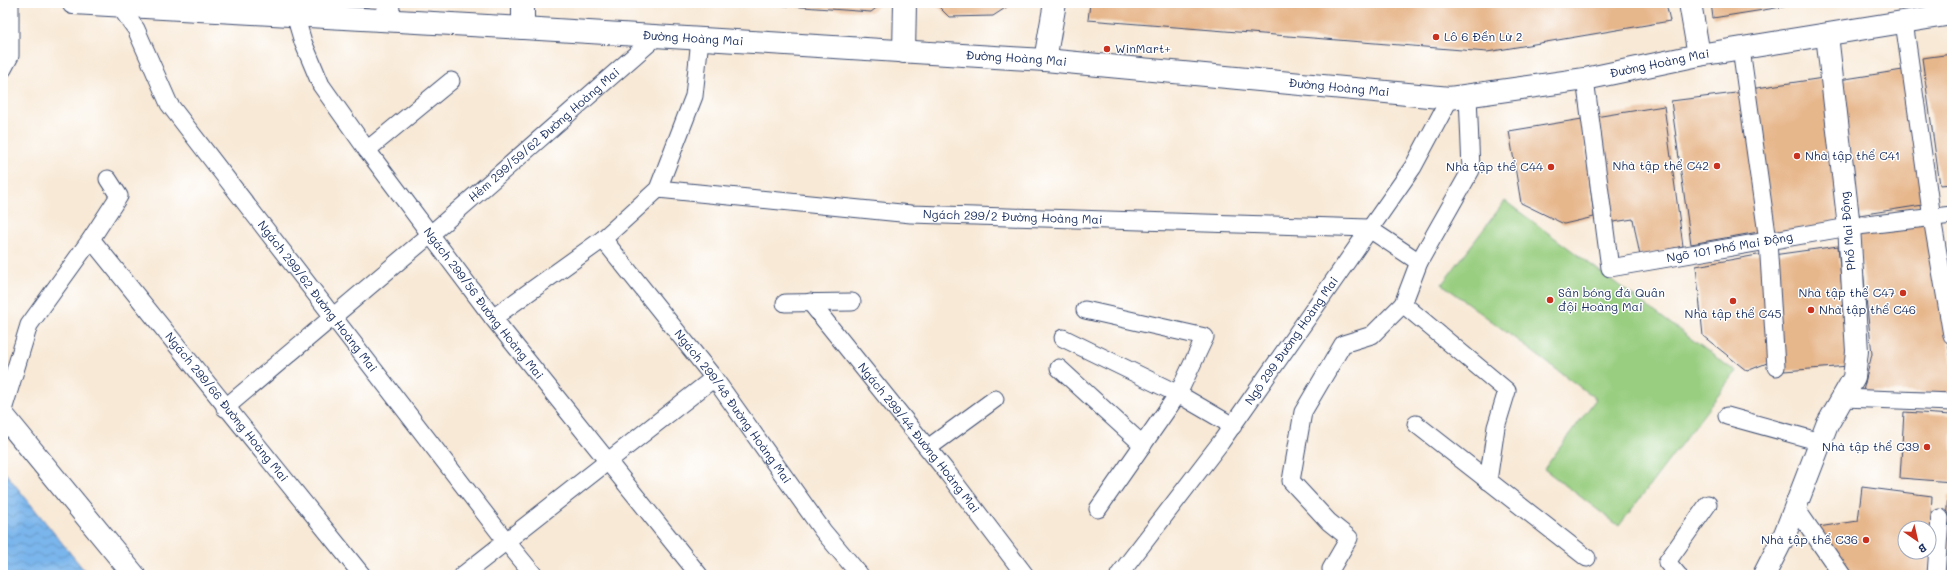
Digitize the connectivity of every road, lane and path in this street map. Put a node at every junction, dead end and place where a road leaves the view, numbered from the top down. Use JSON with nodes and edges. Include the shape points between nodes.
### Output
{"nodes":[{"id":1,"x":10,"y":3,"type":"edge"},
{"id":2,"x":73,"y":3,"type":"edge"},
{"id":3,"x":523,"y":3,"type":"edge"},
{"id":4,"x":905,"y":3,"type":"edge"},
{"id":5,"x":1055,"y":3,"type":"edge"},
{"id":6,"x":1690,"y":3,"type":"edge"},
{"id":7,"x":120,"y":7,"type":"junction"},
{"id":8,"x":225,"y":8,"type":"edge"},
{"id":9,"x":388,"y":12,"type":"edge"},
{"id":10,"x":1952,"y":14,"type":"edge"},
{"id":11,"x":295,"y":15,"type":"junction"},
{"id":12,"x":1904,"y":22,"type":"junction"},
{"id":13,"x":523,"y":28,"type":"junction"},
{"id":14,"x":1827,"y":35,"type":"junction"},
{"id":15,"x":656,"y":36,"type":"junction"},
{"id":16,"x":700,"y":39,"type":"junction"},
{"id":17,"x":1741,"y":49,"type":"junction"},
{"id":18,"x":904,"y":52,"type":"junction"},
{"id":19,"x":1699,"y":55,"type":"junction"},
{"id":20,"x":1045,"y":60,"type":"junction"},
{"id":21,"x":3,"y":69,"type":"edge"},
{"id":22,"x":1585,"y":79,"type":"junction"},
{"id":23,"x":451,"y":82,"type":"dead end"},
{"id":24,"x":1459,"y":97,"type":"junction"},
{"id":25,"x":367,"y":150,"type":"junction"},
{"id":26,"x":108,"y":179,"type":"dead end"},
{"id":27,"x":658,"y":189,"type":"junction"},
{"id":28,"x":1952,"y":215,"type":"edge"},
{"id":29,"x":1932,"y":218,"type":"junction"},
{"id":30,"x":1849,"y":226,"type":"junction"},
{"id":31,"x":1368,"y":228,"type":"junction"},
{"id":32,"x":431,"y":234,"type":"junction"},
{"id":33,"x":91,"y":239,"type":"junction"},
{"id":34,"x":603,"y":239,"type":"junction"},
{"id":35,"x":1768,"y":241,"type":"junction"},
{"id":36,"x":1419,"y":262,"type":"junction"},
{"id":37,"x":785,"y":302,"type":"dead end"},
{"id":38,"x":810,"y":302,"type":"junction"},
{"id":39,"x":852,"y":302,"type":"dead end"},
{"id":40,"x":1403,"y":304,"type":"junction"},
{"id":41,"x":1085,"y":310,"type":"dead end"},
{"id":42,"x":333,"y":316,"type":"junction"},
{"id":43,"x":493,"y":318,"type":"junction"},
{"id":44,"x":1952,"y":335,"type":"edge"},
{"id":45,"x":1063,"y":338,"type":"dead end"},
{"id":46,"x":1776,"y":367,"type":"dead end"},
{"id":47,"x":1059,"y":368,"type":"dead end"},
{"id":48,"x":714,"y":378,"type":"junction"},
{"id":49,"x":1178,"y":394,"type":"junction"},
{"id":50,"x":1843,"y":398,"type":"junction"},
{"id":51,"x":995,"y":399,"type":"dead end"},
{"id":52,"x":1952,"y":402,"type":"edge"},
{"id":53,"x":225,"y":408,"type":"junction"},
{"id":54,"x":3,"y":410,"type":"edge"},
{"id":55,"x":3,"y":415,"type":"edge"},
{"id":56,"x":1727,"y":416,"type":"dead end"},
{"id":57,"x":1416,"y":424,"type":"dead end"},
{"id":58,"x":1233,"y":426,"type":"junction"},
{"id":59,"x":1821,"y":442,"type":"junction"},
{"id":60,"x":1143,"y":445,"type":"junction"},
{"id":61,"x":928,"y":448,"type":"junction"},
{"id":62,"x":607,"y":461,"type":"junction"},
{"id":63,"x":1488,"y":481,"type":"junction"},
{"id":64,"x":1708,"y":504,"type":"dead end"},
{"id":65,"x":1795,"y":507,"type":"junction"},
{"id":66,"x":1098,"y":509,"type":"dead end"},
{"id":67,"x":1940,"y":518,"type":"dead end"},
{"id":68,"x":506,"y":541,"type":"junction"},
{"id":69,"x":1587,"y":558,"type":"dead end"},
{"id":70,"x":1331,"y":569,"type":"dead end"},
{"id":71,"x":134,"y":575,"type":"edge"},
{"id":72,"x":362,"y":575,"type":"edge"},
{"id":73,"x":463,"y":575,"type":"edge"},
{"id":74,"x":534,"y":575,"type":"edge"},
{"id":75,"x":699,"y":575,"type":"edge"},
{"id":76,"x":860,"y":575,"type":"edge"},
{"id":77,"x":1025,"y":575,"type":"edge"},
{"id":78,"x":1119,"y":575,"type":"edge"},
{"id":79,"x":1678,"y":575,"type":"edge"},
{"id":80,"x":1764,"y":575,"type":"edge"},
{"id":81,"x":1842,"y":575,"type":"edge"},
{"id":82,"x":1936,"y":575,"type":"edge"}],
"edges":[{"from":1,"to":21,"type":"lane","via":[[10,56]]},
{"from":2,"to":7,"type":"street","name":"Đường Hoàng Mai"},
{"from":3,"to":13,"type":"street"},
{"from":4,"to":18,"type":"street"},
{"from":5,"to":20,"type":"street"},
{"from":6,"to":19,"type":"street"},
{"from":7,"to":8,"type":"street","name":"Đường Hoàng Mai"},
{"from":7,"to":42,"type":"lane","name":"Ngách 299/62 Đường Hoàng Mai","via":[[136,29],[169,104]]},
{"from":8,"to":11,"type":"street","name":"Đường Hoàng Mai"},
{"from":9,"to":11,"type":"street","name":"Đường Hoàng Mai"},
{"from":9,"to":13,"type":"street","name":"Đường Hoàng Mai"},
{"from":10,"to":12,"type":"street","name":"Đường Hoàng Mai"},
{"from":11,"to":25,"type":"lane","name":"Ngách 299/56 Đường Hoàng Mai","via":[[321,85]]},
{"from":12,"to":14,"type":"street","name":"Đường Hoàng Mai"},
{"from":12,"to":29,"type":"lane"},
{"from":13,"to":15,"type":"street","name":"Đường Hoàng Mai"},
{"from":14,"to":17,"type":"street","name":"Đường Hoàng Mai"},
{"from":14,"to":30,"type":"street","name":"Phố Mai Động"},
{"from":15,"to":16,"type":"street","name":"Đường Hoàng Mai"},
{"from":15,"to":32,"type":"lane","name":"Hẻm 299/59/62 Đường Hoàng Mai"},
{"from":16,"to":18,"type":"street","name":"Đường Hoàng Mai"},
{"from":16,"to":27,"type":"lane","via":[[694,96]]},
{"from":17,"to":19,"type":"street","name":"Đường Hoàng Mai"},
{"from":17,"to":35,"type":"lane"},
{"from":18,"to":20,"type":"street","name":"Đường Hoàng Mai"},
{"from":19,"to":22,"type":"street","name":"Đường Hoàng Mai"},
{"from":20,"to":24,"type":"street","name":"Đường Hoàng Mai"},
{"from":22,"to":24,"type":"street","name":"Đường Hoàng Mai"},
{"from":22,"to":35,"type":"lane","name":"Ngõ 101 Phố Mai Động","via":[[1610,268]]},
{"from":23,"to":25,"type":"lane"},
{"from":24,"to":31,"type":"lane","name":"Ngõ 299 Đường Hoàng Mai","via":[[1413,167]]},
{"from":24,"to":36,"type":"lane","via":[[1471,170]]},
{"from":25,"to":32,"type":"lane","name":"Ngách 299/56 Đường Hoàng Mai"},
{"from":26,"to":33,"type":"lane","via":[[119,196]]},
{"from":27,"to":31,"type":"lane","name":"Ngách 299/2 Đường Hoàng Mai","via":[[911,214]]},
{"from":27,"to":34,"type":"lane"},
{"from":28,"to":29,"type":"lane","name":"Ngõ 101 Phố Mai Động"},
{"from":29,"to":30,"type":"lane","name":"Ngõ 101 Phố Mai Động"},
{"from":29,"to":44,"type":"lane"},
{"from":30,"to":35,"type":"lane","name":"Ngõ 101 Phố Mai Động"},
{"from":30,"to":50,"type":"street","name":"Phố Mai Động","via":[[1857,351],[1854,378]]},
{"from":31,"to":36,"type":"lane"},
{"from":31,"to":58,"type":"lane","name":"Ngõ 299 Đường Hoàng Mai"},
{"from":32,"to":42,"type":"lane","name":"Hẻm 299/59/62 Đường Hoàng Mai"},
{"from":32,"to":43,"type":"lane","name":"Ngách 299/56 Đường Hoàng Mai"},
{"from":33,"to":53,"type":"lane","name":"Ngách 299/66 Đường Hoàng Mai"},
{"from":33,"to":54,"type":"lane","via":[[29,326]]},
{"from":34,"to":43,"type":"lane"},
{"from":34,"to":48,"type":"lane","name":"Ngách 299/48 Đường Hoàng Mai"},
{"from":35,"to":46,"type":"lane"},
{"from":36,"to":40,"type":"lane"},
{"from":37,"to":38,"type":"lane"},
{"from":38,"to":39,"type":"lane"},
{"from":38,"to":61,"type":"lane","name":"Ngách 299/44 Đường Hoàng Mai"},
{"from":40,"to":63,"type":"lane","via":[[1506,391],[1496,427]]},
{"from":40,"to":70,"type":"lane","via":[[1372,335],[1343,344],[1302,412],[1291,481],[1328,522],[1349,538]]},
{"from":41,"to":49,"type":"lane","via":[[1205,337]]},
{"from":42,"to":53,"type":"lane","name":"Hẻm 299/59/62 Đường Hoàng Mai"},
{"from":42,"to":68,"type":"lane","name":"Ngách 299/62 Đường Hoàng Mai"},
{"from":43,"to":62,"type":"lane","name":"Ngách 299/56 Đường Hoàng Mai"},
{"from":45,"to":49,"type":"lane"},
{"from":47,"to":60,"type":"lane"},
{"from":48,"to":62,"type":"lane"},
{"from":48,"to":76,"type":"lane","name":"Ngách 299/48 Đường Hoàng Mai","via":[[823,531]]},
{"from":49,"to":58,"type":"lane"},
{"from":49,"to":60,"type":"lane"},
{"from":50,"to":52,"type":"lane"},
{"from":50,"to":59,"type":"street","name":"Phố Mai Động","via":[[1827,425]]},
{"from":51,"to":61,"type":"lane"},
{"from":53,"to":72,"type":"lane","name":"Ngách 299/66 Đường Hoàng Mai"},
{"from":55,"to":71,"type":"street"},
{"from":56,"to":59,"type":"lane"},
{"from":57,"to":63,"type":"lane"},
{"from":58,"to":78,"type":"lane","name":"Ngõ 299 Đường Hoàng Mai"},
{"from":59,"to":65,"type":"street","name":"Phố Mai Động"},
{"from":60,"to":66,"type":"lane"},
{"from":61,"to":77,"type":"lane","name":"Ngách 299/44 Đường Hoàng Mai"},
{"from":62,"to":68,"type":"lane"},
{"from":62,"to":75,"type":"lane","name":"Ngách 299/56 Đường Hoàng Mai"},
{"from":63,"to":69,"type":"lane"},
{"from":64,"to":79,"type":"lane","via":[[1667,562]]},
{"from":65,"to":80,"type":"street","name":"Phố Mai Động","via":[[1785,534]]},
{"from":65,"to":81,"type":"lane"},
{"from":67,"to":82,"type":"lane"},
{"from":68,"to":73,"type":"lane"},
{"from":68,"to":74,"type":"lane","name":"Ngách 299/62 Đường Hoàng Mai"}]}
